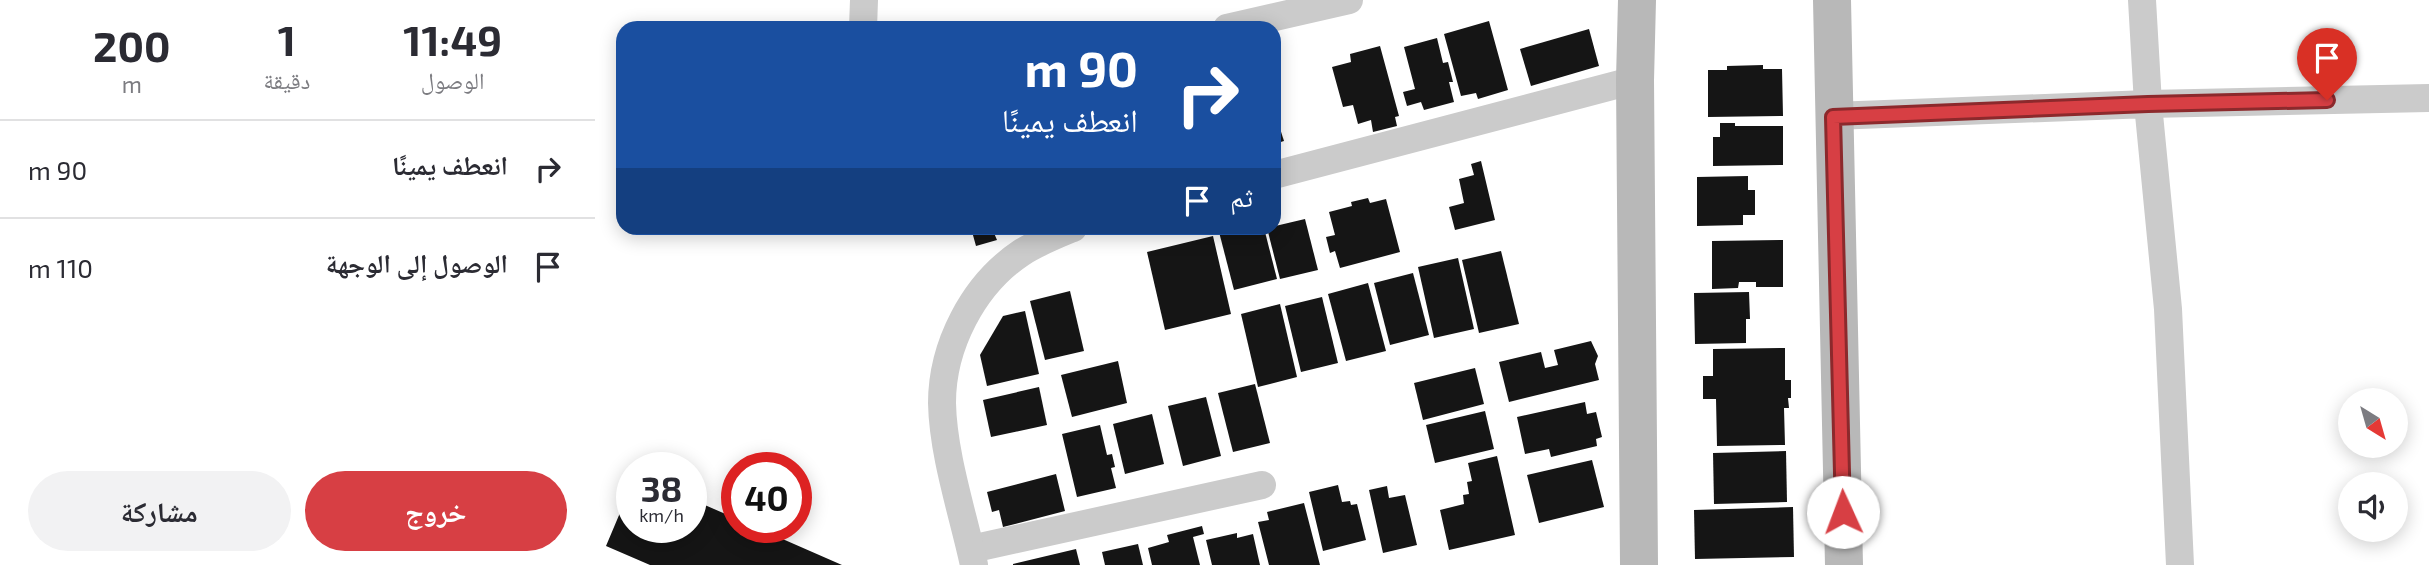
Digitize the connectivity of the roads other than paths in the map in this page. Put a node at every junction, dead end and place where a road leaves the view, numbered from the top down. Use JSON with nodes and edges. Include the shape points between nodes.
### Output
{"nodes":[{"id":1,"x":864,"y":0,"type":"edge"},
{"id":2,"x":1349,"y":0,"type":"edge"},
{"id":3,"x":1637,"y":0,"type":"edge"},
{"id":4,"x":1832,"y":0,"type":"edge"},
{"id":5,"x":2141,"y":0,"type":"edge"},
{"id":6,"x":863,"y":21,"type":"edge"},
{"id":7,"x":1258,"y":21,"type":"edge"},
{"id":8,"x":1635,"y":80,"type":"junction"},
{"id":9,"x":2429,"y":98,"type":"edge"},
{"id":10,"x":2148,"y":104,"type":"junction"},
{"id":11,"x":1833,"y":117,"type":"junction"},
{"id":12,"x":1281,"y":174,"type":"edge"},
{"id":13,"x":1058,"y":235,"type":"edge"},
{"id":14,"x":1262,"y":485,"type":"dead end"},
{"id":15,"x":972,"y":557,"type":"edge"},
{"id":16,"x":1639,"y":565,"type":"edge"},
{"id":17,"x":1844,"y":565,"type":"edge"},
{"id":18,"x":2179,"y":565,"type":"edge"}],
"edges":[{"from":1,"to":6,"type":"street"},
{"from":2,"to":7,"type":"street"},
{"from":3,"to":8,"type":"street"},
{"from":4,"to":11,"type":"street"},
{"from":5,"to":10,"type":"street"},
{"from":8,"to":12,"type":"street"},
{"from":8,"to":16,"type":"street"},
{"from":9,"to":10,"type":"street"},
{"from":10,"to":11,"type":"street"},
{"from":10,"to":18,"type":"street","via":[[2168,309]]},
{"from":11,"to":17,"type":"street"},
{"from":13,"to":15,"type":"street","via":[[1021,253],[987,282],[948,355],[942,403],[949,460]]},
{"from":14,"to":15,"type":"street"}]}
